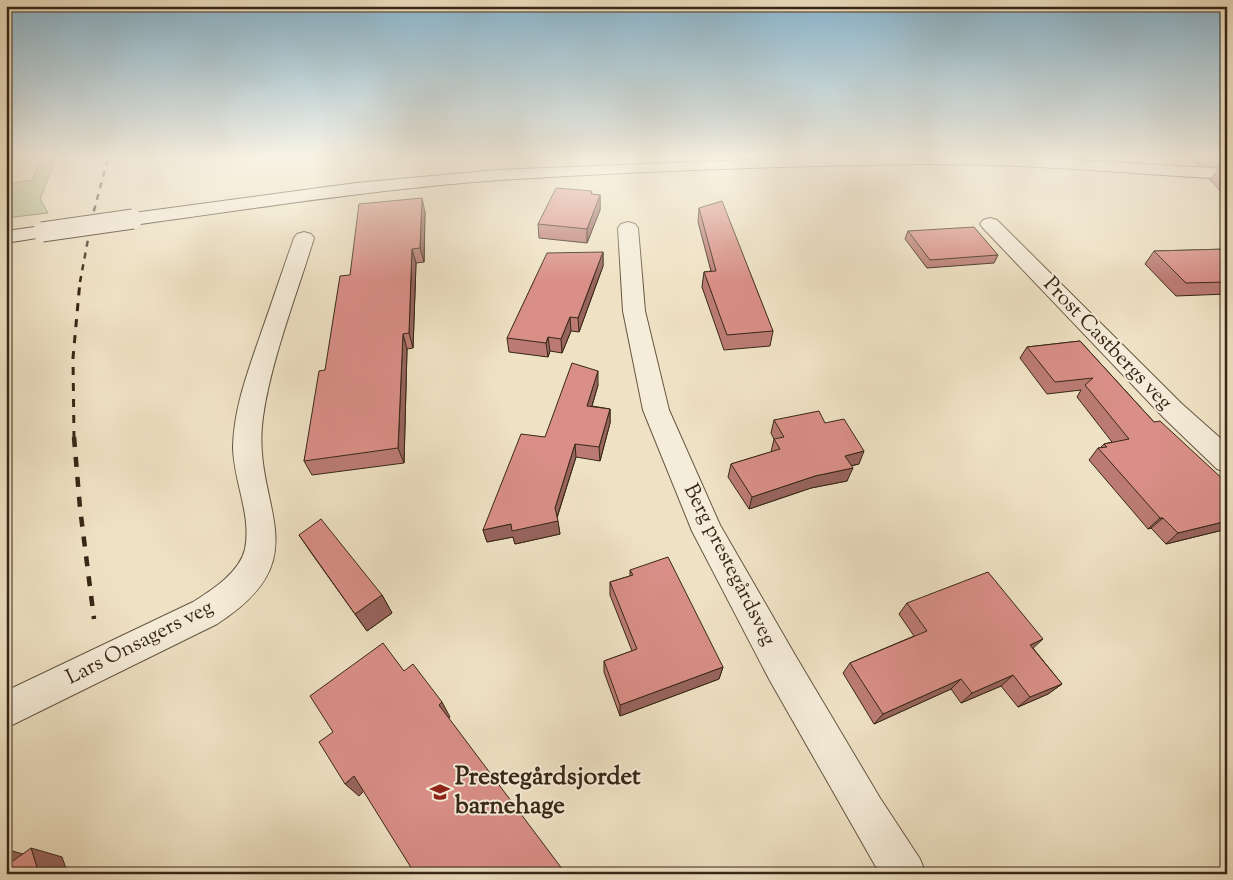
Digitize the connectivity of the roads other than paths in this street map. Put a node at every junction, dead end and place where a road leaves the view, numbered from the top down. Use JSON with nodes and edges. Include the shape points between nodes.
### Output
{"nodes":[{"id":1,"x":279,"y":199,"type":"edge"},
{"id":2,"x":990,"y":224,"type":"dead end"},
{"id":3,"x":628,"y":228,"type":"dead end"},
{"id":4,"x":6,"y":237,"type":"edge"},
{"id":5,"x":304,"y":238,"type":"dead end"},
{"id":6,"x":1227,"y":461,"type":"edge"},
{"id":7,"x":6,"y":710,"type":"edge"},
{"id":8,"x":905,"y":874,"type":"edge"}],
"edges":[{"from":1,"to":4,"type":"street","bridge":true},
{"from":2,"to":6,"type":"street","name":"Prost Castbergs veg","via":[[1173,411]]},
{"from":3,"to":8,"type":"street","name":"Berg prestegårdsveg","via":[[634,311],[656,410],[707,531],[797,693]]},
{"from":5,"to":7,"type":"street","name":"Lars Onsagers veg","via":[[256,385],[249,418],[247,448],[261,530],[261,548],[256,564],[247,578],[221,603],[205,613]]}]}
